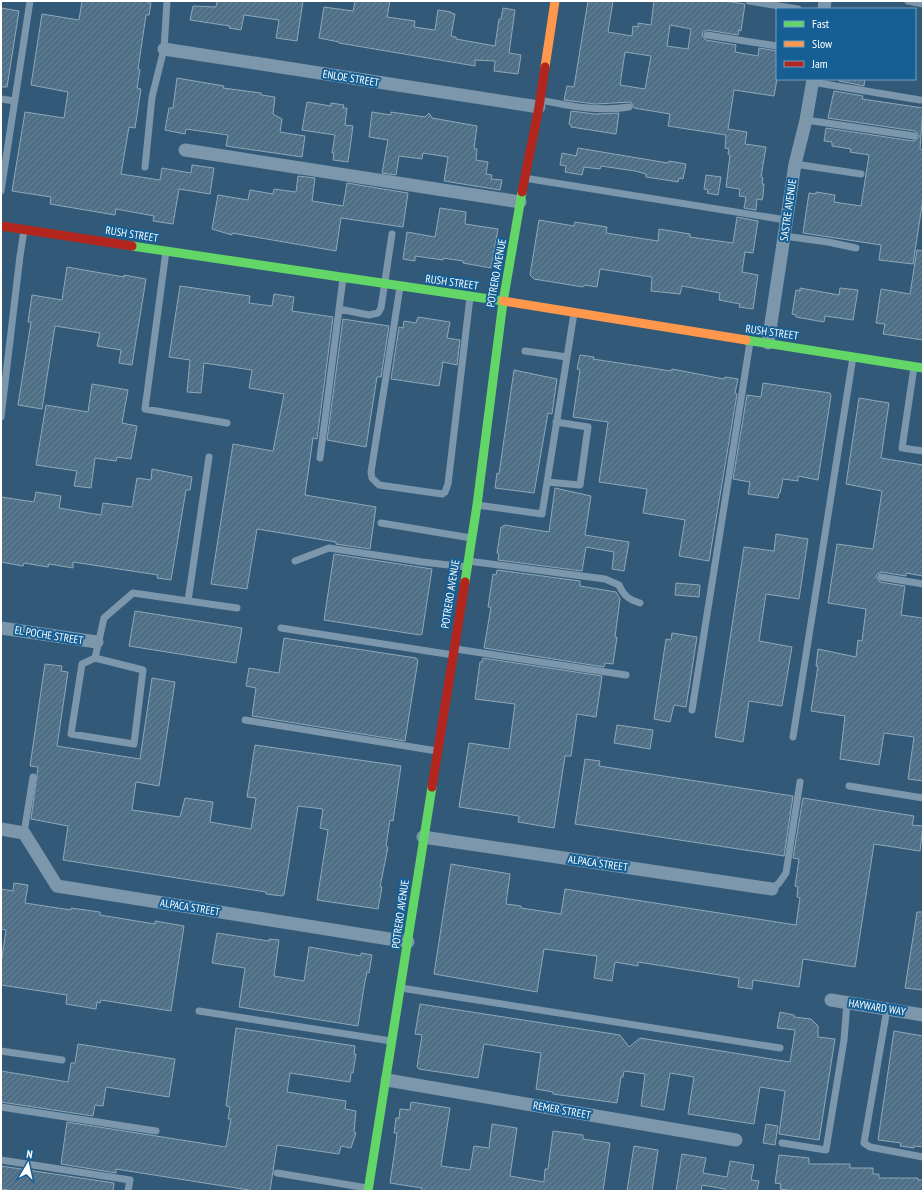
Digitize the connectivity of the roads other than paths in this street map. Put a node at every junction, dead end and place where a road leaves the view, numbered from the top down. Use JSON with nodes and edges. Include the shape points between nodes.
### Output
{"nodes":[{"id":1,"x":30,"y":1,"type":"edge"},
{"id":2,"x":167,"y":1,"type":"edge"},
{"id":3,"x":555,"y":1,"type":"edge"},
{"id":4,"x":749,"y":1,"type":"edge"},
{"id":5,"x":908,"y":1,"type":"edge"},
{"id":6,"x":923,"y":4,"type":"edge"},
{"id":7,"x":792,"y":8,"type":"edge"},
{"id":8,"x":707,"y":34,"type":"dead end"},
{"id":9,"x":776,"y":46,"type":"edge"},
{"id":10,"x":164,"y":49,"type":"junction"},
{"id":11,"x":813,"y":81,"type":"edge"},
{"id":12,"x":1,"y":99,"type":"edge"},
{"id":13,"x":920,"y":100,"type":"dead end"},
{"id":14,"x":15,"y":101,"type":"junction"},
{"id":15,"x":540,"y":104,"type":"junction"},
{"id":16,"x":629,"y":107,"type":"dead end"},
{"id":17,"x":806,"y":120,"type":"junction"},
{"id":18,"x":914,"y":136,"type":"dead end"},
{"id":19,"x":185,"y":150,"type":"dead end"},
{"id":20,"x":795,"y":164,"type":"junction"},
{"id":21,"x":145,"y":167,"type":"dead end"},
{"id":22,"x":861,"y":174,"type":"dead end"},
{"id":23,"x":524,"y":178,"type":"junction"},
{"id":24,"x":1,"y":191,"type":"edge"},
{"id":25,"x":520,"y":202,"type":"junction"},
{"id":26,"x":786,"y":220,"type":"junction"},
{"id":27,"x":1,"y":226,"type":"edge"},
{"id":28,"x":24,"y":230,"type":"junction"},
{"id":29,"x":392,"y":234,"type":"dead end"},
{"id":30,"x":784,"y":236,"type":"junction"},
{"id":31,"x":856,"y":248,"type":"dead end"},
{"id":32,"x":166,"y":251,"type":"junction"},
{"id":33,"x":343,"y":278,"type":"junction"},
{"id":34,"x":385,"y":284,"type":"junction"},
{"id":35,"x":400,"y":286,"type":"junction"},
{"id":36,"x":470,"y":296,"type":"junction"},
{"id":37,"x":503,"y":302,"type":"junction"},
{"id":38,"x":339,"y":309,"type":"junction"},
{"id":39,"x":574,"y":313,"type":"junction"},
{"id":40,"x":750,"y":341,"type":"junction"},
{"id":41,"x":768,"y":343,"type":"junction"},
{"id":42,"x":524,"y":351,"type":"dead end"},
{"id":43,"x":567,"y":357,"type":"junction"},
{"id":44,"x":853,"y":357,"type":"junction"},
{"id":45,"x":918,"y":367,"type":"edge"},
{"id":46,"x":1,"y":417,"type":"edge"},
{"id":47,"x":556,"y":422,"type":"junction"},
{"id":48,"x":227,"y":423,"type":"dead end"},
{"id":49,"x":923,"y":451,"type":"edge"},
{"id":50,"x":209,"y":457,"type":"dead end"},
{"id":51,"x":320,"y":458,"type":"dead end"},
{"id":52,"x":547,"y":482,"type":"junction"},
{"id":53,"x":477,"y":505,"type":"junction"},
{"id":54,"x":381,"y":523,"type":"dead end"},
{"id":55,"x":472,"y":538,"type":"junction"},
{"id":56,"x":295,"y":560,"type":"dead end"},
{"id":57,"x":467,"y":564,"type":"junction"},
{"id":58,"x":881,"y":577,"type":"dead end"},
{"id":59,"x":923,"y":584,"type":"edge"},
{"id":60,"x":188,"y":601,"type":"junction"},
{"id":61,"x":640,"y":603,"type":"dead end"},
{"id":62,"x":237,"y":608,"type":"dead end"},
{"id":63,"x":1,"y":628,"type":"edge"},
{"id":64,"x":281,"y":628,"type":"dead end"},
{"id":65,"x":97,"y":642,"type":"junction"},
{"id":66,"x":453,"y":652,"type":"junction"},
{"id":67,"x":95,"y":658,"type":"junction"},
{"id":68,"x":626,"y":675,"type":"dead end"},
{"id":69,"x":692,"y":710,"type":"dead end"},
{"id":70,"x":244,"y":720,"type":"dead end"},
{"id":71,"x":793,"y":737,"type":"dead end"},
{"id":72,"x":437,"y":751,"type":"junction"},
{"id":73,"x":33,"y":777,"type":"dead end"},
{"id":74,"x":800,"y":782,"type":"dead end"},
{"id":75,"x":849,"y":786,"type":"dead end"},
{"id":76,"x":923,"y":798,"type":"edge"},
{"id":77,"x":1,"y":830,"type":"edge"},
{"id":78,"x":24,"y":833,"type":"junction"},
{"id":79,"x":423,"y":837,"type":"junction"},
{"id":80,"x":772,"y":889,"type":"joint"},
{"id":81,"x":408,"y":942,"type":"junction"},
{"id":82,"x":401,"y":988,"type":"junction"},
{"id":83,"x":831,"y":1000,"type":"dead end"},
{"id":84,"x":847,"y":1003,"type":"junction"},
{"id":85,"x":887,"y":1009,"type":"junction"},
{"id":86,"x":199,"y":1011,"type":"dead end"},
{"id":87,"x":923,"y":1015,"type":"edge"},
{"id":88,"x":393,"y":1042,"type":"junction"},
{"id":89,"x":780,"y":1048,"type":"dead end"},
{"id":90,"x":1,"y":1051,"type":"edge"},
{"id":91,"x":62,"y":1060,"type":"dead end"},
{"id":92,"x":387,"y":1080,"type":"junction"},
{"id":93,"x":1,"y":1107,"type":"edge"},
{"id":94,"x":156,"y":1131,"type":"dead end"},
{"id":95,"x":736,"y":1140,"type":"dead end"},
{"id":96,"x":782,"y":1143,"type":"dead end"},
{"id":97,"x":923,"y":1157,"type":"edge"},
{"id":98,"x":1,"y":1160,"type":"edge"},
{"id":99,"x":277,"y":1173,"type":"dead end"},
{"id":100,"x":368,"y":1190,"type":"edge"},
{"id":101,"x":128,"y":1191,"type":"edge"}],
"edges":[{"from":1,"to":14,"type":"lane"},
{"from":2,"to":10,"type":"lane"},
{"from":3,"to":15,"type":"street","name":"POTRERO AVENUE"},
{"from":4,"to":7,"type":"lane"},
{"from":5,"to":6,"type":"lane"},
{"from":8,"to":9,"type":"lane"},
{"from":10,"to":15,"type":"street","name":"ENLOE STREET"},
{"from":10,"to":21,"type":"lane","via":[[152,98]]},
{"from":11,"to":13,"type":"lane"},
{"from":11,"to":17,"type":"street","name":"SASTRE AVENUE"},
{"from":12,"to":14,"type":"lane"},
{"from":14,"to":24,"type":"lane"},
{"from":15,"to":16,"type":"lane","via":[[612,110]]},
{"from":15,"to":23,"type":"street","name":"POTRERO AVENUE"},
{"from":17,"to":18,"type":"lane"},
{"from":17,"to":20,"type":"street","name":"SASTRE AVENUE"},
{"from":19,"to":25,"type":"street"},
{"from":20,"to":22,"type":"lane"},
{"from":20,"to":26,"type":"street","name":"SASTRE AVENUE"},
{"from":23,"to":25,"type":"street","name":"POTRERO AVENUE"},
{"from":23,"to":26,"type":"lane"},
{"from":25,"to":37,"type":"street","name":"POTRERO AVENUE"},
{"from":26,"to":30,"type":"street","name":"SASTRE AVENUE"},
{"from":27,"to":28,"type":"street","name":"RUSH STREET"},
{"from":28,"to":32,"type":"street","name":"RUSH STREET"},
{"from":28,"to":46,"type":"lane"},
{"from":29,"to":34,"type":"lane"},
{"from":30,"to":31,"type":"lane"},
{"from":30,"to":41,"type":"street","name":"SASTRE AVENUE"},
{"from":32,"to":33,"type":"street","name":"RUSH STREET"},
{"from":32,"to":48,"type":"lane","via":[[145,409]]},
{"from":33,"to":34,"type":"street","name":"RUSH STREET"},
{"from":33,"to":38,"type":"lane"},
{"from":34,"to":35,"type":"street","name":"RUSH STREET"},
{"from":34,"to":38,"type":"lane","via":[[378,313],[369,315]]},
{"from":35,"to":36,"type":"street","name":"RUSH STREET"},
{"from":35,"to":36,"type":"lane","via":[[372,478],[379,485],[442,494],[446,492],[448,484]]},
{"from":36,"to":37,"type":"street","name":"RUSH STREET"},
{"from":37,"to":39,"type":"street","name":"RUSH STREET"},
{"from":37,"to":53,"type":"street","name":"POTRERO AVENUE"},
{"from":38,"to":51,"type":"lane"},
{"from":39,"to":40,"type":"street","name":"RUSH STREET"},
{"from":39,"to":43,"type":"lane"},
{"from":40,"to":41,"type":"street","name":"RUSH STREET"},
{"from":40,"to":69,"type":"lane"},
{"from":41,"to":44,"type":"street","name":"RUSH STREET"},
{"from":42,"to":43,"type":"lane"},
{"from":43,"to":47,"type":"lane"},
{"from":44,"to":45,"type":"street","name":"RUSH STREET"},
{"from":44,"to":71,"type":"lane"},
{"from":45,"to":49,"type":"lane","via":[[902,448]]},
{"from":47,"to":52,"type":"lane"},
{"from":47,"to":52,"type":"lane","via":[[588,427],[580,486]]},
{"from":50,"to":60,"type":"lane"},
{"from":52,"to":53,"type":"lane","via":[[542,514]]},
{"from":53,"to":55,"type":"street","name":"POTRERO AVENUE"},
{"from":54,"to":55,"type":"lane"},
{"from":55,"to":57,"type":"street","name":"POTRERO AVENUE"},
{"from":56,"to":57,"type":"lane","via":[[329,548],[422,562]]},
{"from":57,"to":61,"type":"lane","via":[[605,579],[619,585],[627,598]]},
{"from":57,"to":66,"type":"street","name":"POTRERO AVENUE"},
{"from":58,"to":59,"type":"lane"},
{"from":60,"to":62,"type":"lane"},
{"from":60,"to":65,"type":"lane","via":[[133,593],[104,618]]},
{"from":63,"to":65,"type":"street","name":"EL POCHE STREET"},
{"from":64,"to":66,"type":"lane"},
{"from":65,"to":67,"type":"lane"},
{"from":66,"to":68,"type":"lane"},
{"from":66,"to":72,"type":"street","name":"POTRERO AVENUE"},
{"from":67,"to":67,"type":"lane","via":[[82,664],[71,734],[134,744],[143,670]]},
{"from":70,"to":72,"type":"lane"},
{"from":72,"to":79,"type":"street","name":"POTRERO AVENUE"},
{"from":73,"to":78,"type":"lane"},
{"from":74,"to":80,"type":"lane","via":[[786,873]]},
{"from":75,"to":76,"type":"lane"},
{"from":77,"to":78,"type":"street"},
{"from":78,"to":81,"type":"street","name":"ALPACA STREET","via":[[57,886]]},
{"from":79,"to":80,"type":"street","name":"ALPACA STREET"},
{"from":79,"to":81,"type":"street","name":"POTRERO AVENUE"},
{"from":81,"to":82,"type":"street","name":"POTRERO AVENUE"},
{"from":82,"to":88,"type":"street","name":"POTRERO AVENUE"},
{"from":82,"to":89,"type":"lane"},
{"from":83,"to":84,"type":"street","name":"HAYWARD WAY"},
{"from":84,"to":85,"type":"street","name":"HAYWARD WAY"},
{"from":84,"to":96,"type":"lane","via":[[844,1040],[826,1150]]},
{"from":85,"to":87,"type":"street","name":"HAYWARD WAY"},
{"from":85,"to":97,"type":"lane","via":[[864,1143],[870,1147]]},
{"from":86,"to":88,"type":"lane"},
{"from":88,"to":92,"type":"street","name":"POTRERO AVENUE"},
{"from":90,"to":91,"type":"lane"},
{"from":92,"to":95,"type":"street","name":"REMER STREET"},
{"from":92,"to":100,"type":"street","name":"POTRERO AVENUE"},
{"from":93,"to":94,"type":"lane"},
{"from":98,"to":101,"type":"lane","via":[[130,1180]]},
{"from":99,"to":100,"type":"lane"}]}
